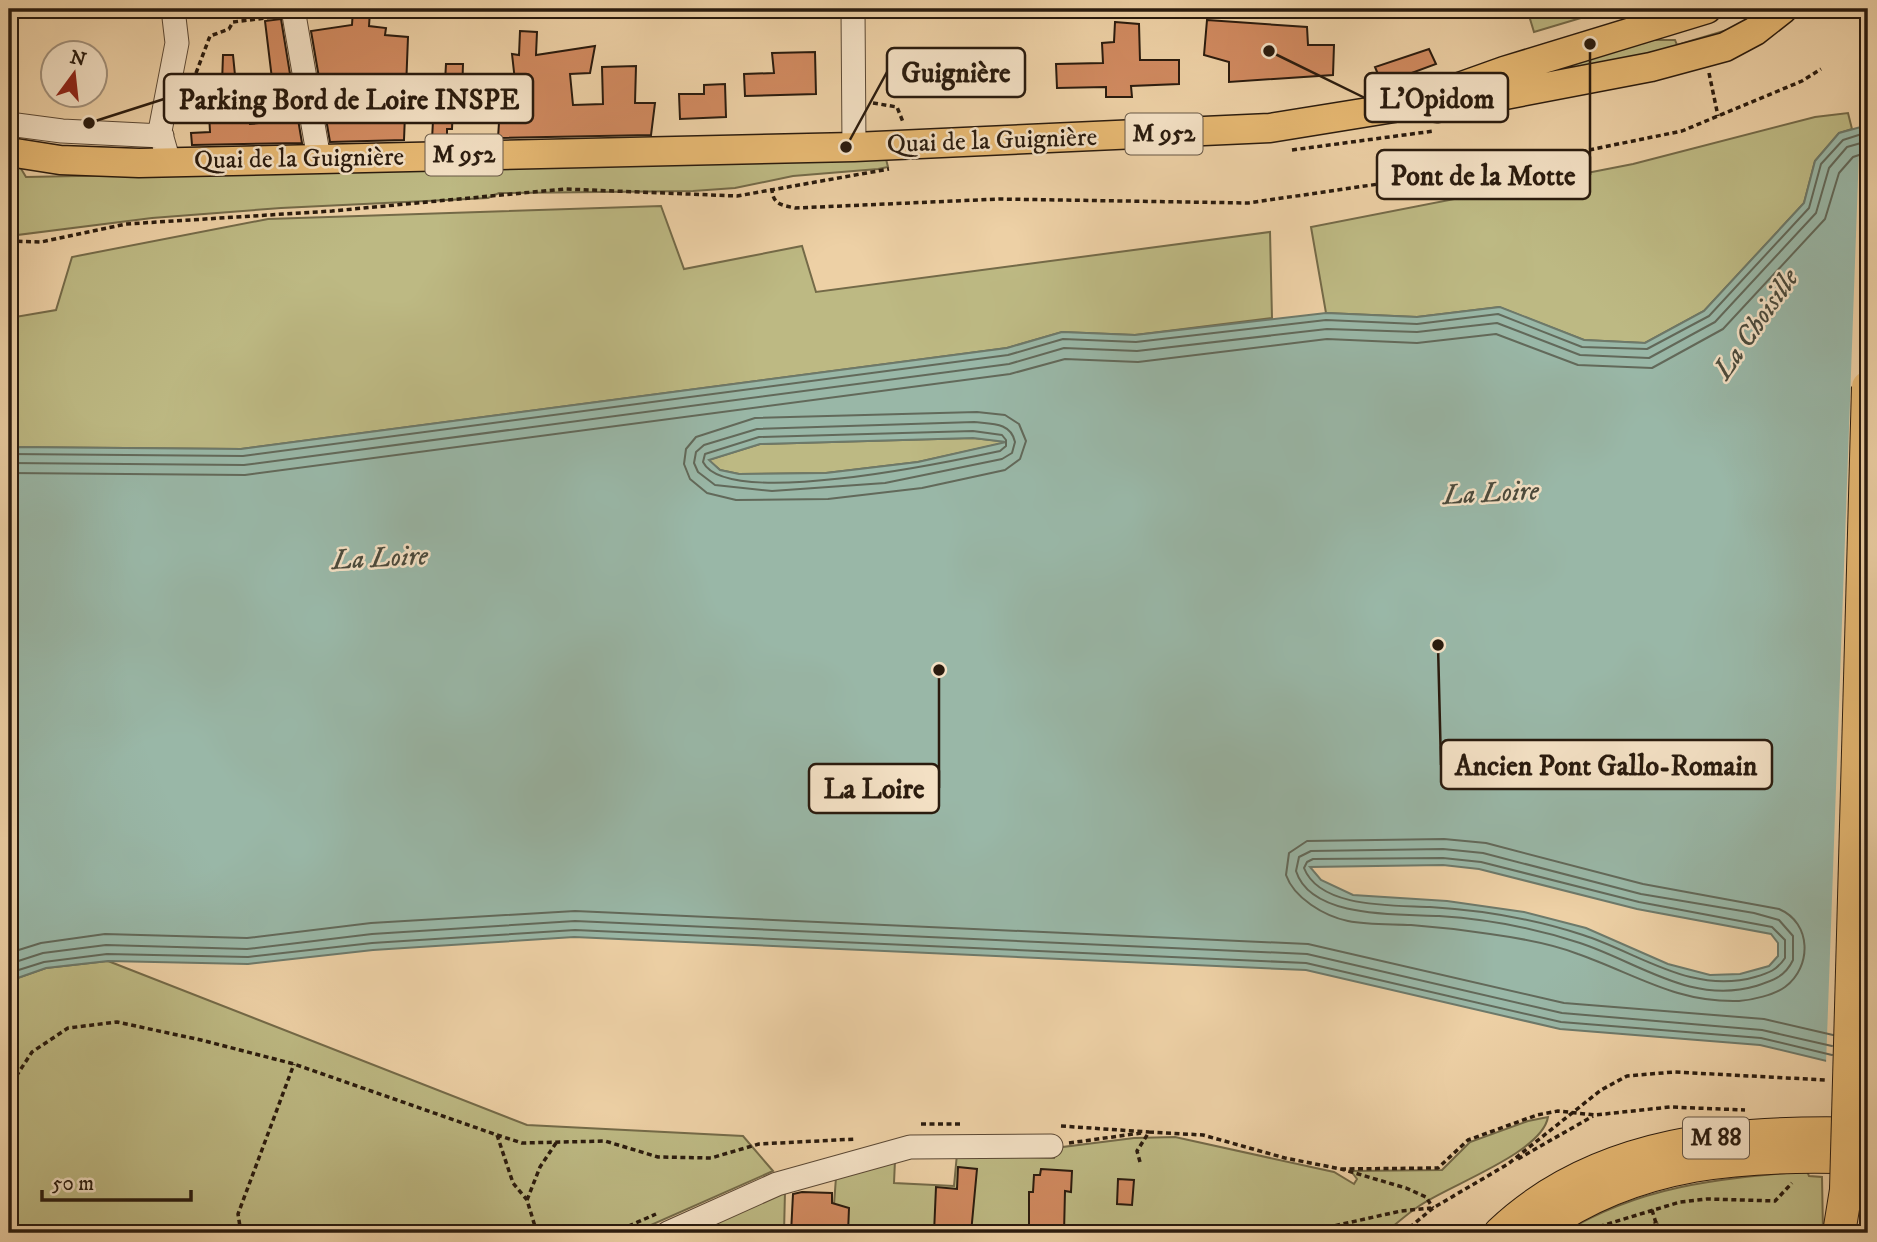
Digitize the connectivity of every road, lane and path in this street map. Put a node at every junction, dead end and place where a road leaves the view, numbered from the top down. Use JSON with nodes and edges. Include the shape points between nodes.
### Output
{"nodes":[{"id":1,"x":173,"y":9,"type":"edge"},
{"id":2,"x":853,"y":9,"type":"edge"},
{"id":3,"x":1707,"y":9,"type":"edge"},
{"id":4,"x":1783,"y":9,"type":"edge"},
{"id":5,"x":293,"y":12,"type":"edge"},
{"id":6,"x":1821,"y":69,"type":"dead end"},
{"id":7,"x":1708,"y":71,"type":"dead end"},
{"id":8,"x":188,"y":90,"type":"dead end"},
{"id":9,"x":1406,"y":106,"type":"junction"},
{"id":10,"x":1718,"y":116,"type":"junction"},
{"id":11,"x":9,"y":124,"type":"edge"},
{"id":12,"x":854,"y":147,"type":"junction"},
{"id":13,"x":165,"y":149,"type":"junction"},
{"id":14,"x":9,"y":152,"type":"edge"},
{"id":15,"x":319,"y":159,"type":"junction"},
{"id":16,"x":893,"y":167,"type":"dead end"},
{"id":17,"x":772,"y":188,"type":"junction"},
{"id":18,"x":9,"y":241,"type":"edge"},
{"id":19,"x":1868,"y":387,"type":"edge"},
{"id":20,"x":294,"y":1064,"type":"junction"},
{"id":21,"x":9,"y":1080,"type":"edge"},
{"id":22,"x":1834,"y":1080,"type":"dead end"},
{"id":23,"x":1573,"y":1114,"type":"junction"},
{"id":24,"x":1149,"y":1132,"type":"junction"},
{"id":25,"x":1868,"y":1134,"type":"edge"},
{"id":26,"x":497,"y":1135,"type":"junction"},
{"id":27,"x":866,"y":1139,"type":"dead end"},
{"id":28,"x":556,"y":1143,"type":"junction"},
{"id":29,"x":1051,"y":1146,"type":"joint"},
{"id":30,"x":1868,"y":1158,"type":"edge"},
{"id":31,"x":1140,"y":1162,"type":"dead end"},
{"id":32,"x":1508,"y":1164,"type":"junction"},
{"id":33,"x":1341,"y":1169,"type":"junction"},
{"id":34,"x":1846,"y":1190,"type":"junction"},
{"id":35,"x":527,"y":1200,"type":"junction"},
{"id":36,"x":1775,"y":1201,"type":"dead end"},
{"id":37,"x":1433,"y":1208,"type":"junction"},
{"id":38,"x":1653,"y":1210,"type":"junction"},
{"id":39,"x":1586,"y":1231,"type":"dead end"},
{"id":40,"x":241,"y":1233,"type":"edge"},
{"id":41,"x":537,"y":1233,"type":"edge"},
{"id":42,"x":668,"y":1233,"type":"edge"},
{"id":43,"x":1302,"y":1233,"type":"edge"},
{"id":44,"x":1403,"y":1233,"type":"edge"},
{"id":45,"x":1500,"y":1233,"type":"edge"},
{"id":46,"x":1535,"y":1233,"type":"edge"},
{"id":47,"x":1659,"y":1233,"type":"edge"},
{"id":48,"x":1839,"y":1233,"type":"edge"},
{"id":49,"x":1846,"y":1233,"type":"edge"}],
"edges":[{"from":1,"to":13,"type":"street","via":[[177,43]]},
{"from":2,"to":12,"type":"street"},
{"from":3,"to":9,"type":"main road","name":"Quai de la Guignière","number":"M 952"},
{"from":4,"to":9,"type":"main road","via":[[1755,32],[1725,47],[1651,67],[1442,108]]},
{"from":5,"to":8,"type":"path","via":[[233,22],[229,29],[210,36]]},
{"from":5,"to":15,"type":"street"},
{"from":6,"to":10,"type":"path"},
{"from":7,"to":10,"type":"path"},
{"from":9,"to":12,"type":"main road","name":"Quai de la Guignière","number":"M 952","via":[[1270,128]]},
{"from":10,"to":17,"type":"path","via":[[1682,131],[1530,162],[1248,203],[999,199],[794,208],[778,205]]},
{"from":11,"to":13,"type":"street"},
{"from":12,"to":15,"type":"main road","name":"Quai de la Guignière","number":"M 952"},
{"from":13,"to":14,"type":"main road","name":"Quai de la Guignière","number":"M 952","via":[[100,163]]},
{"from":13,"to":15,"type":"main road","name":"Quai de la Guignière","number":"M 952"},
{"from":16,"to":17,"type":"path","via":[[857,177]]},
{"from":17,"to":18,"type":"path","via":[[737,196],[552,190],[126,224],[41,242]]},
{"from":19,"to":34,"type":"highway","bridge":true},
{"from":20,"to":21,"type":"path","via":[[117,1023],[68,1028],[32,1052]]},
{"from":20,"to":26,"type":"path"},
{"from":20,"to":40,"type":"path","via":[[238,1214]]},
{"from":22,"to":23,"type":"path","via":[[1674,1072],[1627,1076],[1601,1090]]},
{"from":23,"to":32,"type":"path"},
{"from":23,"to":32,"type":"path","via":[[1595,1115]]},
{"from":23,"to":33,"type":"path","via":[[1537,1115],[1468,1140],[1438,1168]]},
{"from":24,"to":29,"type":"path"},
{"from":24,"to":31,"type":"path","via":[[1137,1151]]},
{"from":24,"to":33,"type":"path","via":[[1203,1135]]},
{"from":25,"to":45,"type":"highway","number":"M 88","via":[[1752,1135],[1675,1144],[1571,1182]]},
{"from":26,"to":28,"type":"path","via":[[522,1143]]},
{"from":26,"to":35,"type":"path","via":[[513,1183]]},
{"from":27,"to":28,"type":"path","via":[[759,1144],[711,1158],[658,1157],[605,1142]]},
{"from":28,"to":35,"type":"path"},
{"from":29,"to":42,"type":"street","via":[[910,1147],[777,1184]]},
{"from":30,"to":46,"type":"highway","number":"M 88","via":[[1780,1156],[1682,1167],[1586,1199]]},
{"from":32,"to":37,"type":"path"},
{"from":33,"to":37,"type":"path","via":[[1406,1188],[1426,1197]]},
{"from":34,"to":48,"type":"highway"},
{"from":34,"to":49,"type":"highway"},
{"from":35,"to":41,"type":"path"},
{"from":36,"to":38,"type":"path","via":[[1707,1199]]},
{"from":37,"to":43,"type":"path"},
{"from":37,"to":44,"type":"path"},
{"from":38,"to":39,"type":"path"},
{"from":38,"to":47,"type":"path"}]}
